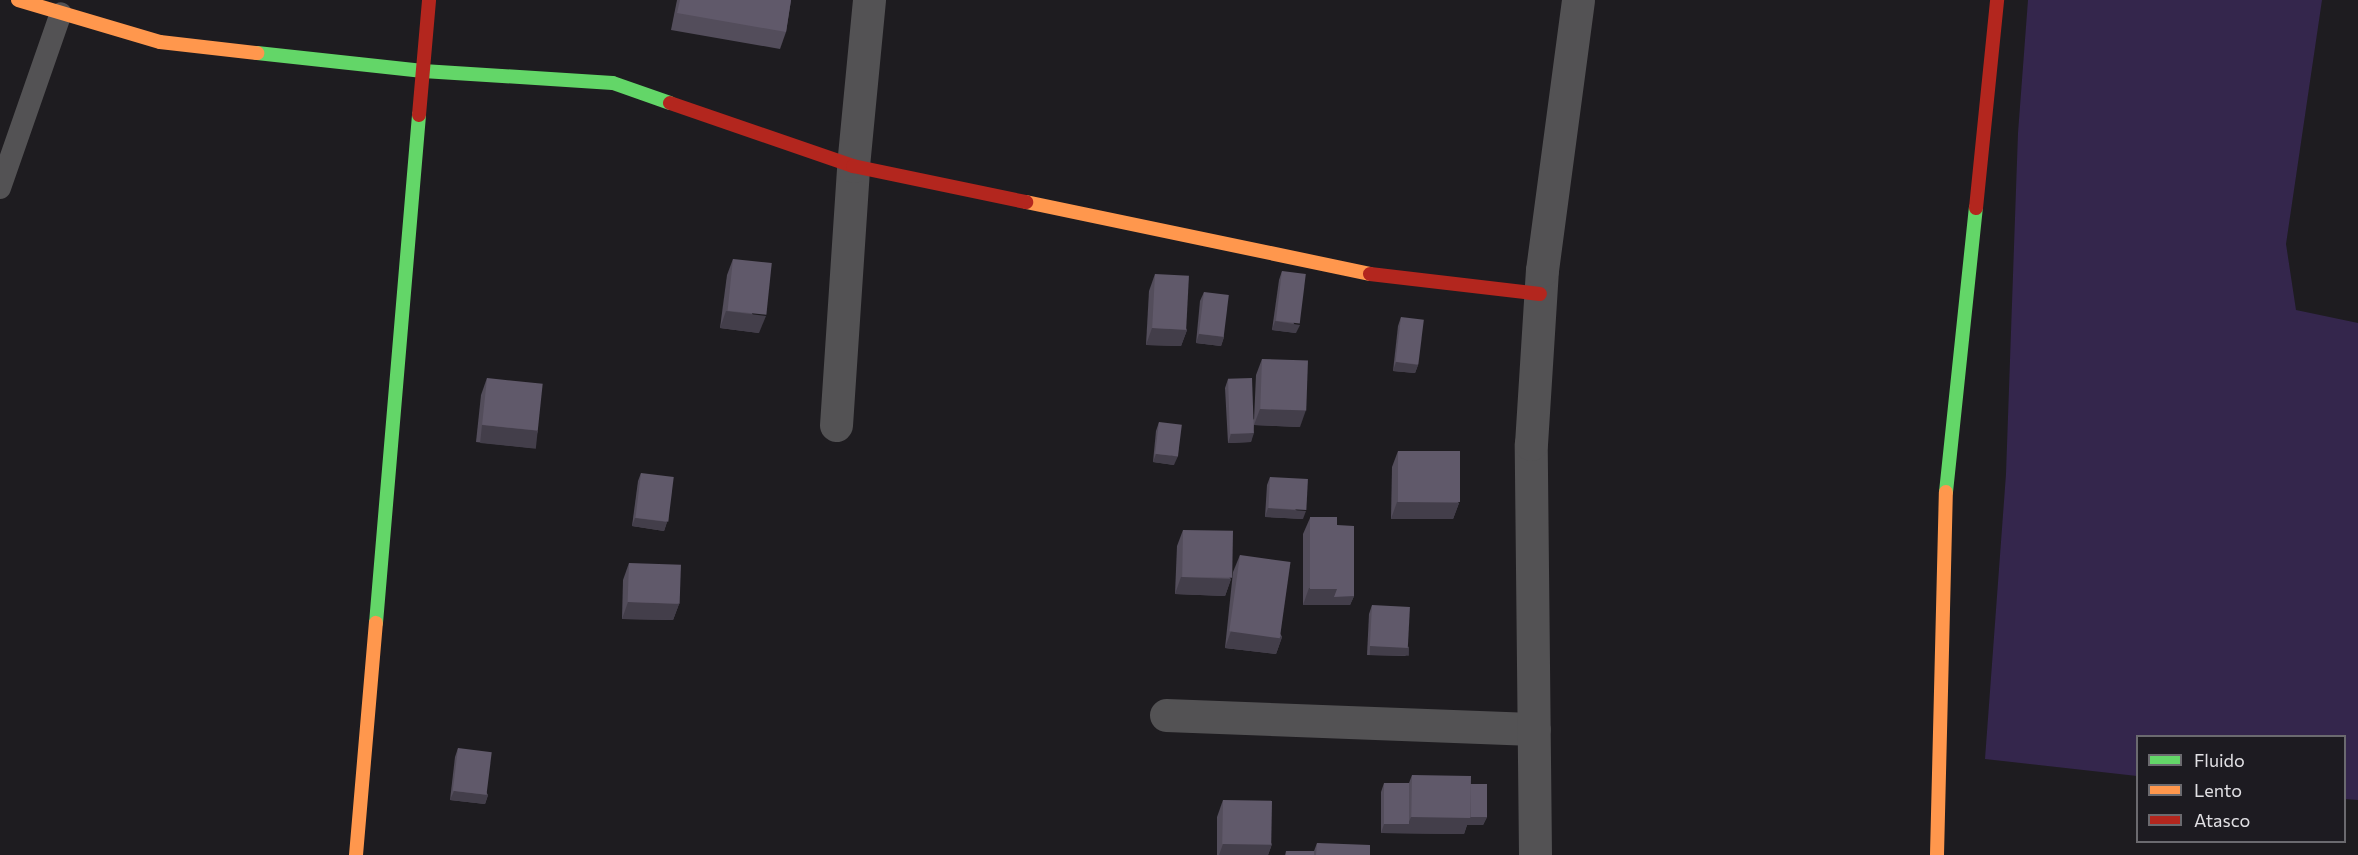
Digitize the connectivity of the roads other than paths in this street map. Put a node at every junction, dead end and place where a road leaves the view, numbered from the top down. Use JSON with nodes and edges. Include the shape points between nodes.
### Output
{"nodes":[{"id":1,"x":18,"y":0,"type":"edge"},
{"id":2,"x":429,"y":0,"type":"edge"},
{"id":3,"x":869,"y":0,"type":"edge"},
{"id":4,"x":1578,"y":0,"type":"edge"},
{"id":5,"x":1997,"y":0,"type":"edge"},
{"id":6,"x":61,"y":13,"type":"junction"},
{"id":7,"x":423,"y":70,"type":"junction"},
{"id":8,"x":853,"y":166,"type":"junction"},
{"id":9,"x":0,"y":188,"type":"edge"},
{"id":10,"x":1540,"y":294,"type":"junction"},
{"id":11,"x":836,"y":425,"type":"dead end"},
{"id":12,"x":1166,"y":715,"type":"dead end"},
{"id":13,"x":1534,"y":729,"type":"junction"},
{"id":14,"x":356,"y":855,"type":"edge"},
{"id":15,"x":1535,"y":855,"type":"edge"},
{"id":16,"x":1936,"y":855,"type":"edge"}],
"edges":[{"from":1,"to":6,"type":"street"},
{"from":2,"to":7,"type":"street"},
{"from":3,"to":8,"type":"street"},
{"from":4,"to":10,"type":"street"},
{"from":5,"to":16,"type":"street","via":[[1944,504]]},
{"from":6,"to":7,"type":"street","via":[[159,42]]},
{"from":6,"to":9,"type":"lane"},
{"from":7,"to":8,"type":"street","via":[[614,83]]},
{"from":7,"to":14,"type":"street"},
{"from":8,"to":10,"type":"street","via":[[1376,275]]},
{"from":8,"to":11,"type":"street"},
{"from":10,"to":13,"type":"street","via":[[1531,444]]},
{"from":12,"to":13,"type":"street"},
{"from":13,"to":15,"type":"street"}]}
